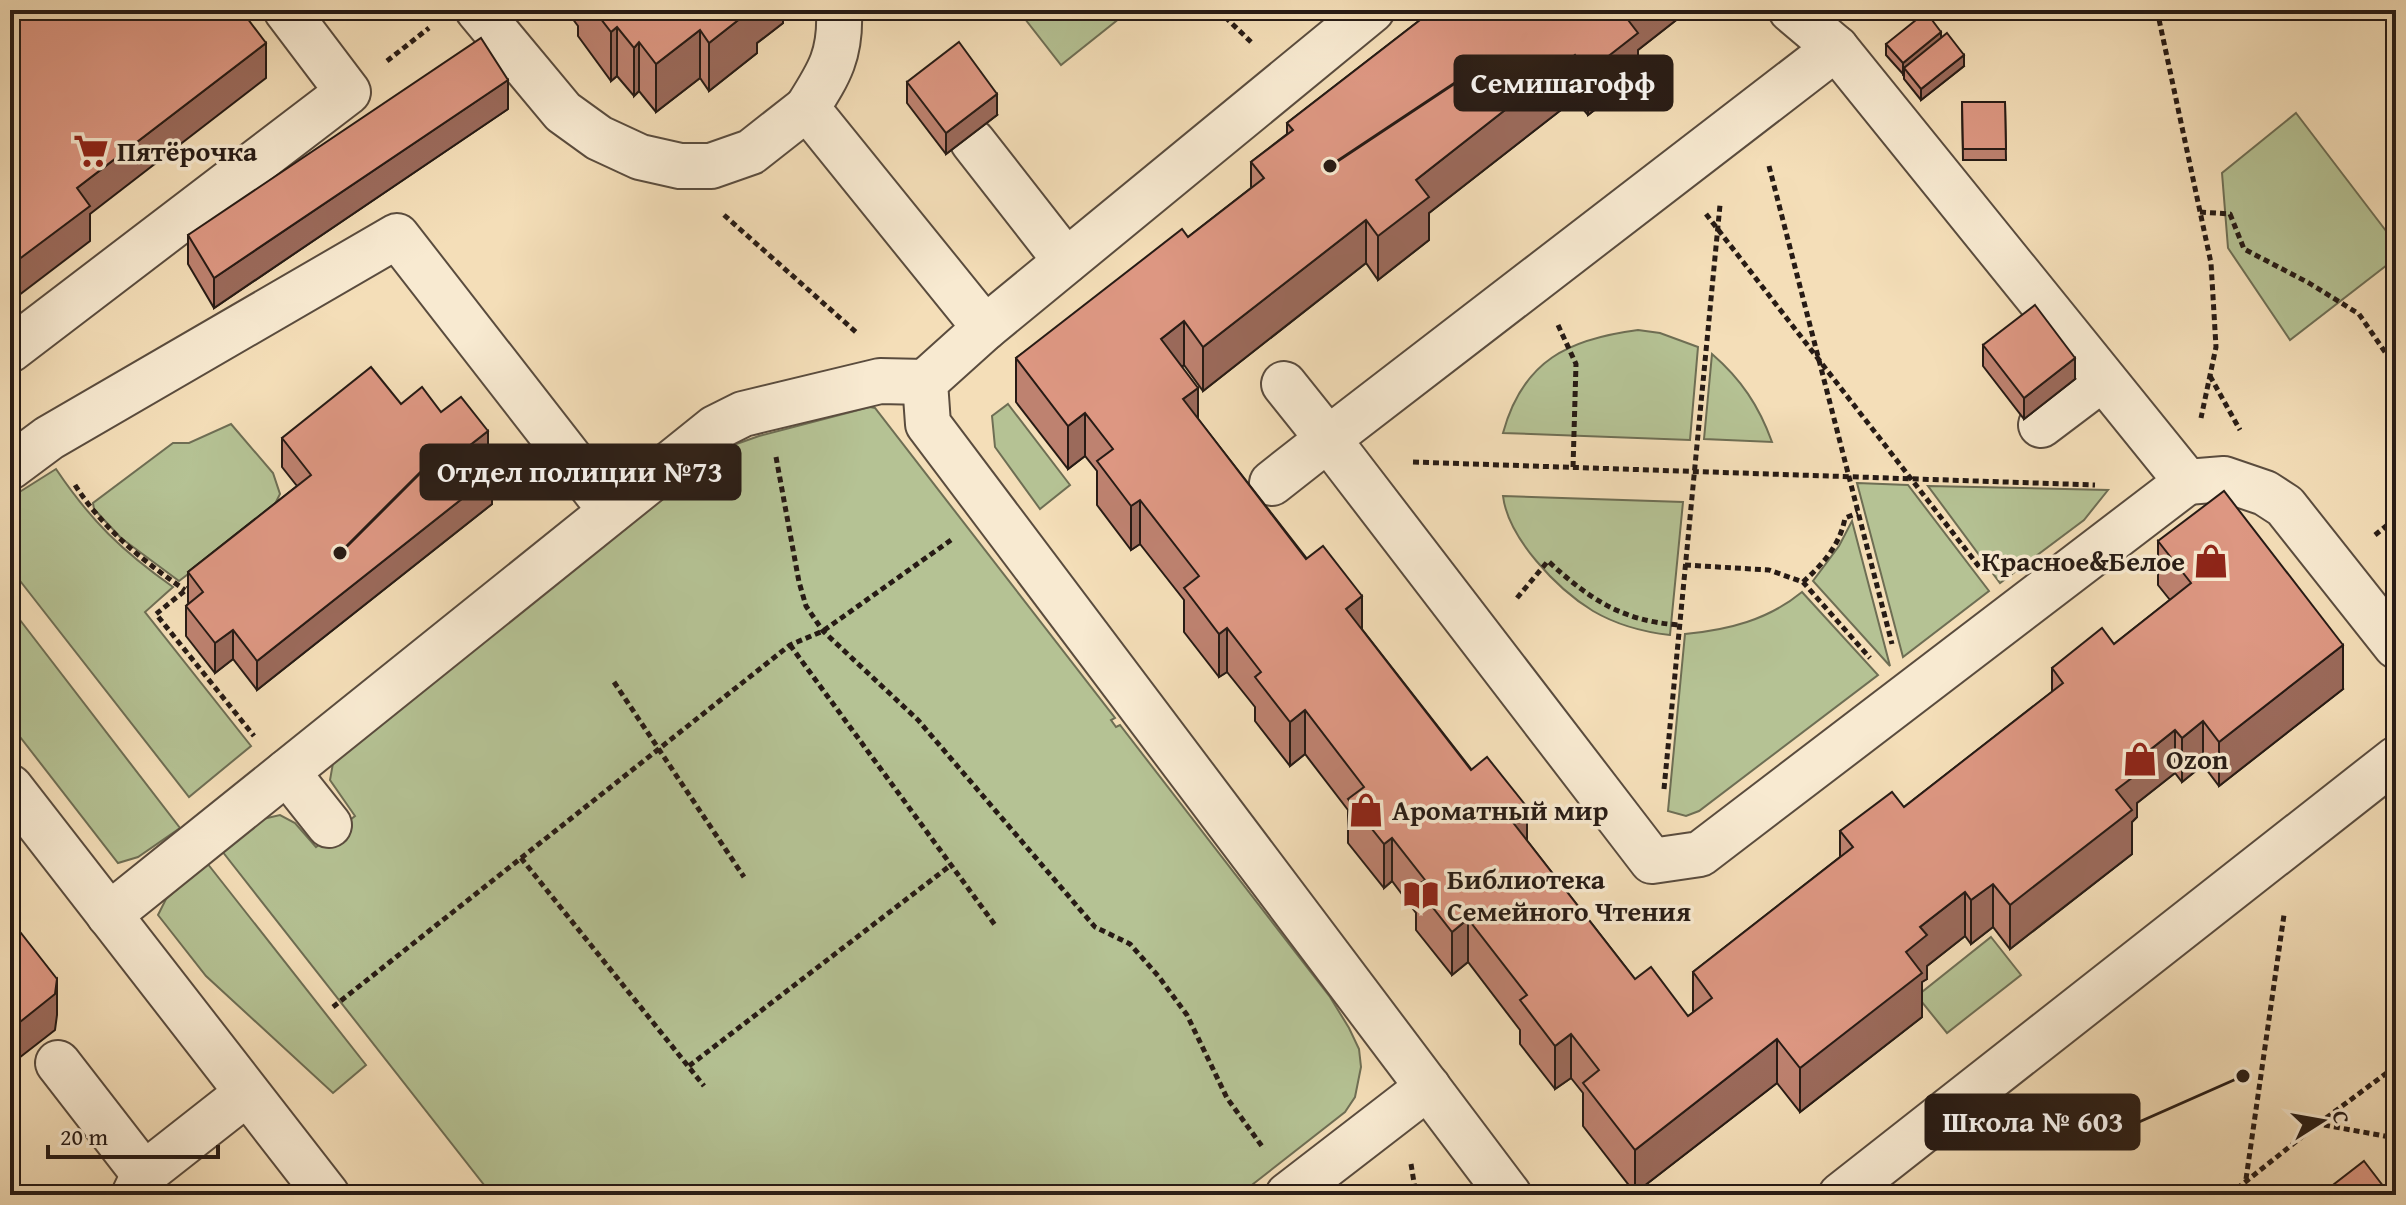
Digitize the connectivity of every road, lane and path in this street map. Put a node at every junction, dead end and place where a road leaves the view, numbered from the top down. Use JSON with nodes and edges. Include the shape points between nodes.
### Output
{"nodes":[{"id":1,"x":286,"y":10,"type":"edge"},
{"id":2,"x":839,"y":10,"type":"edge"},
{"id":3,"x":1372,"y":10,"type":"edge"},
{"id":4,"x":1791,"y":10,"type":"edge"},
{"id":5,"x":2157,"y":10,"type":"edge"},
{"id":6,"x":459,"y":14,"type":"edge"},
{"id":7,"x":1836,"y":48,"type":"junction"},
{"id":8,"x":348,"y":92,"type":"junction"},
{"id":9,"x":807,"y":108,"type":"junction"},
{"id":10,"x":1755,"y":110,"type":"junction"},
{"id":11,"x":973,"y":142,"type":"edge"},
{"id":12,"x":1674,"y":172,"type":"junction"},
{"id":13,"x":1720,"y":201,"type":"dead end"},
{"id":14,"x":715,"y":205,"type":"dead end"},
{"id":15,"x":2200,"y":212,"type":"junction"},
{"id":16,"x":1718,"y":229,"type":"junction"},
{"id":17,"x":1066,"y":261,"type":"junction"},
{"id":18,"x":1537,"y":278,"type":"junction"},
{"id":19,"x":985,"y":328,"type":"junction"},
{"id":20,"x":10,"y":350,"type":"edge"},
{"id":21,"x":1819,"y":360,"type":"junction"},
{"id":22,"x":2396,"y":368,"type":"edge"},
{"id":23,"x":2102,"y":379,"type":"junction"},
{"id":24,"x":925,"y":382,"type":"junction"},
{"id":25,"x":1284,"y":384,"type":"dead end"},
{"id":26,"x":762,"y":409,"type":"junction"},
{"id":27,"x":2041,"y":425,"type":"dead end"},
{"id":28,"x":49,"y":438,"type":"junction"},
{"id":29,"x":1328,"y":439,"type":"junction"},
{"id":30,"x":1408,"y":462,"type":"dead end"},
{"id":31,"x":10,"y":467,"type":"edge"},
{"id":32,"x":1573,"y":468,"type":"junction"},
{"id":33,"x":1694,"y":472,"type":"junction"},
{"id":34,"x":1848,"y":477,"type":"junction"},
{"id":35,"x":1911,"y":479,"type":"junction"},
{"id":36,"x":2187,"y":482,"type":"junction"},
{"id":37,"x":1272,"y":483,"type":"dead end"},
{"id":38,"x":2110,"y":485,"type":"dead end"},
{"id":39,"x":993,"y":510,"type":"junction"},
{"id":40,"x":611,"y":511,"type":"junction"},
{"id":41,"x":1858,"y":513,"type":"junction"},
{"id":42,"x":1685,"y":565,"type":"junction"},
{"id":43,"x":197,"y":581,"type":"edge"},
{"id":44,"x":1803,"y":582,"type":"junction"},
{"id":45,"x":186,"y":590,"type":"junction"},
{"id":46,"x":2015,"y":613,"type":"junction"},
{"id":47,"x":1679,"y":625,"type":"junction"},
{"id":48,"x":823,"y":631,"type":"junction"},
{"id":49,"x":1482,"y":641,"type":"junction"},
{"id":50,"x":790,"y":645,"type":"junction"},
{"id":51,"x":2396,"y":646,"type":"edge"},
{"id":52,"x":614,"y":682,"type":"dead end"},
{"id":53,"x":1906,"y":697,"type":"junction"},
{"id":54,"x":658,"y":749,"type":"junction"},
{"id":55,"x":2396,"y":759,"type":"edge"},
{"id":56,"x":275,"y":760,"type":"junction"},
{"id":57,"x":1664,"y":790,"type":"dead end"},
{"id":58,"x":13,"y":798,"type":"edge"},
{"id":59,"x":329,"y":825,"type":"dead end"},
{"id":60,"x":2297,"y":837,"type":"junction"},
{"id":61,"x":521,"y":858,"type":"junction"},
{"id":62,"x":951,"y":865,"type":"junction"},
{"id":63,"x":744,"y":877,"type":"dead end"},
{"id":64,"x":109,"y":915,"type":"junction"},
{"id":65,"x":995,"y":925,"type":"dead end"},
{"id":66,"x":333,"y":1007,"type":"dead end"},
{"id":67,"x":58,"y":1063,"type":"dead end"},
{"id":68,"x":689,"y":1066,"type":"junction"},
{"id":69,"x":2396,"y":1066,"type":"edge"},
{"id":70,"x":704,"y":1086,"type":"dead end"},
{"id":71,"x":1428,"y":1087,"type":"junction"},
{"id":72,"x":247,"y":1093,"type":"junction"},
{"id":73,"x":2318,"y":1124,"type":"junction"},
{"id":74,"x":2396,"y":1138,"type":"edge"},
{"id":75,"x":2246,"y":1179,"type":"junction"},
{"id":76,"x":139,"y":1184,"type":"edge"},
{"id":77,"x":1291,"y":1193,"type":"edge"},
{"id":78,"x":327,"y":1195,"type":"edge"},
{"id":79,"x":1509,"y":1195,"type":"edge"},
{"id":80,"x":1841,"y":1195,"type":"edge"},
{"id":81,"x":2229,"y":1195,"type":"edge"}],
"edges":[{"from":1,"to":8,"type":"street"},
{"from":2,"to":9,"type":"street","via":[[840,37],[830,73]]},
{"from":3,"to":17,"type":"street"},
{"from":4,"to":7,"type":"street"},
{"from":5,"to":15,"type":"path"},
{"from":6,"to":8,"type":"path"},
{"from":6,"to":9,"type":"street","via":[[563,112],[599,138],[640,157],[711,166],[751,152]]},
{"from":7,"to":10,"type":"street"},
{"from":7,"to":23,"type":"street"},
{"from":8,"to":20,"type":"street"},
{"from":9,"to":19,"type":"street"},
{"from":10,"to":12,"type":"street"},
{"from":10,"to":21,"type":"path"},
{"from":11,"to":17,"type":"street"},
{"from":12,"to":16,"type":"path"},
{"from":12,"to":18,"type":"street"},
{"from":13,"to":16,"type":"path"},
{"from":14,"to":24,"type":"path","via":[[856,332]]},
{"from":15,"to":22,"type":"path","via":[[2230,214],[2244,249],[2359,314]]},
{"from":15,"to":36,"type":"path","via":[[2211,263],[2216,347]]},
{"from":16,"to":21,"type":"path"},
{"from":16,"to":33,"type":"path"},
{"from":17,"to":19,"type":"street"},
{"from":18,"to":29,"type":"street"},
{"from":18,"to":32,"type":"path","via":[[1576,364]]},
{"from":19,"to":24,"type":"street"},
{"from":21,"to":34,"type":"path"},
{"from":21,"to":35,"type":"path"},
{"from":23,"to":27,"type":"street"},
{"from":23,"to":36,"type":"street"},
{"from":24,"to":26,"type":"street","via":[[880,381]]},
{"from":24,"to":39,"type":"street","via":[[928,424]]},
{"from":25,"to":29,"type":"street"},
{"from":26,"to":40,"type":"street","via":[[715,428]]},
{"from":26,"to":48,"type":"path","via":[[779,465],[799,582],[806,606]]},
{"from":28,"to":31,"type":"street"},
{"from":28,"to":40,"type":"street","via":[[397,236]]},
{"from":28,"to":45,"type":"path","via":[[92,511],[120,541]]},
{"from":29,"to":37,"type":"street"},
{"from":29,"to":49,"type":"street"},
{"from":30,"to":32,"type":"path"},
{"from":32,"to":33,"type":"path"},
{"from":33,"to":34,"type":"path"},
{"from":33,"to":42,"type":"path"},
{"from":34,"to":35,"type":"path"},
{"from":34,"to":41,"type":"path"},
{"from":35,"to":38,"type":"path"},
{"from":35,"to":46,"type":"path"},
{"from":36,"to":46,"type":"street"},
{"from":36,"to":51,"type":"street","via":[[2224,479],[2285,506]]},
{"from":39,"to":48,"type":"path"},
{"from":39,"to":71,"type":"street"},
{"from":40,"to":56,"type":"street"},
{"from":41,"to":44,"type":"path","via":[[1845,518],[1834,548]]},
{"from":41,"to":53,"type":"path"},
{"from":42,"to":44,"type":"path","via":[[1769,570]]},
{"from":42,"to":47,"type":"path"},
{"from":43,"to":45,"type":"path"},
{"from":44,"to":53,"type":"path"},
{"from":45,"to":56,"type":"path","via":[[156,614]]},
{"from":46,"to":53,"type":"street"},
{"from":47,"to":49,"type":"path","via":[[1608,608],[1548,561]]},
{"from":47,"to":57,"type":"path"},
{"from":48,"to":50,"type":"path"},
{"from":48,"to":77,"type":"path","via":[[928,731],[1095,927],[1130,944],[1159,977],[1187,1015],[1227,1098]]},
{"from":49,"to":53,"type":"street","via":[[1652,861],[1700,854]]},
{"from":50,"to":54,"type":"path"},
{"from":50,"to":62,"type":"path"},
{"from":52,"to":54,"type":"path"},
{"from":54,"to":61,"type":"path"},
{"from":54,"to":63,"type":"path"},
{"from":55,"to":60,"type":"street"},
{"from":56,"to":59,"type":"street"},
{"from":56,"to":64,"type":"street"},
{"from":58,"to":64,"type":"street"},
{"from":60,"to":75,"type":"path"},
{"from":60,"to":80,"type":"street"},
{"from":61,"to":66,"type":"path"},
{"from":61,"to":68,"type":"path"},
{"from":62,"to":65,"type":"path"},
{"from":62,"to":68,"type":"path"},
{"from":64,"to":72,"type":"street"},
{"from":67,"to":76,"type":"street"},
{"from":68,"to":70,"type":"path"},
{"from":69,"to":73,"type":"path"},
{"from":71,"to":77,"type":"street"},
{"from":71,"to":79,"type":"street"},
{"from":72,"to":76,"type":"street"},
{"from":72,"to":78,"type":"street"},
{"from":73,"to":74,"type":"path"},
{"from":73,"to":75,"type":"path"},
{"from":75,"to":81,"type":"path"}]}
